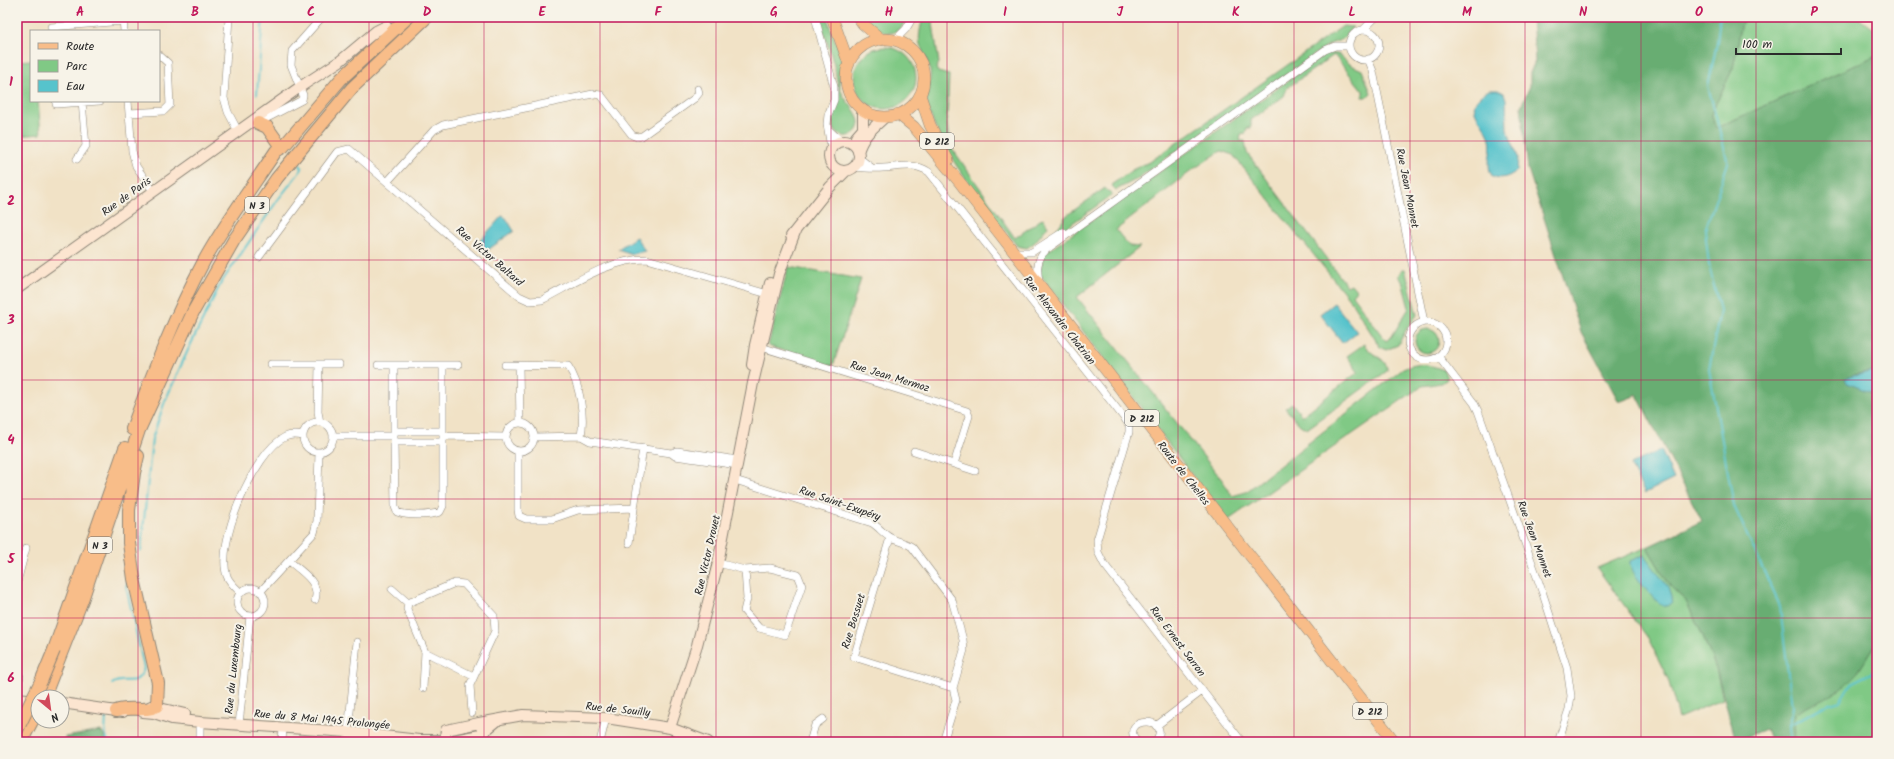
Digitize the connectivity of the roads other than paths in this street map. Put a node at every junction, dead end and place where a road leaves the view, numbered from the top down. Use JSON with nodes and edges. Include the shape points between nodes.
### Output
{"nodes":[{"id":1,"x":229,"y":17,"type":"edge"},
{"id":2,"x":322,"y":17,"type":"edge"},
{"id":3,"x":397,"y":17,"type":"edge"},
{"id":4,"x":408,"y":17,"type":"edge"},
{"id":5,"x":428,"y":17,"type":"edge"},
{"id":6,"x":815,"y":17,"type":"edge"},
{"id":7,"x":832,"y":17,"type":"edge"},
{"id":8,"x":858,"y":17,"type":"edge"},
{"id":9,"x":913,"y":17,"type":"edge"},
{"id":10,"x":1376,"y":17,"type":"edge"},
{"id":11,"x":123,"y":19,"type":"edge"},
{"id":12,"x":386,"y":26,"type":"junction"},
{"id":13,"x":51,"y":27,"type":"dead end"},
{"id":14,"x":124,"y":30,"type":"edge"},
{"id":15,"x":1363,"y":30,"type":"junction"},
{"id":16,"x":1376,"y":36,"type":"junction"},
{"id":17,"x":882,"y":40,"type":"junction"},
{"id":18,"x":894,"y":41,"type":"junction"},
{"id":19,"x":1349,"y":46,"type":"junction"},
{"id":20,"x":160,"y":56,"type":"edge"},
{"id":21,"x":1368,"y":59,"type":"junction"},
{"id":22,"x":849,"y":64,"type":"junction"},
{"id":23,"x":300,"y":87,"type":"junction"},
{"id":24,"x":698,"y":89,"type":"dead end"},
{"id":25,"x":920,"y":94,"type":"junction"},
{"id":26,"x":82,"y":102,"type":"joint"},
{"id":27,"x":128,"y":102,"type":"edge"},
{"id":28,"x":56,"y":104,"type":"dead end"},
{"id":29,"x":863,"y":110,"type":"junction"},
{"id":30,"x":129,"y":113,"type":"junction"},
{"id":31,"x":898,"y":114,"type":"junction"},
{"id":32,"x":885,"y":117,"type":"junction"},
{"id":33,"x":254,"y":123,"type":"junction"},
{"id":34,"x":828,"y":130,"type":"junction"},
{"id":35,"x":238,"y":131,"type":"junction"},
{"id":36,"x":846,"y":142,"type":"junction"},
{"id":37,"x":278,"y":148,"type":"junction"},
{"id":38,"x":831,"y":148,"type":"junction"},
{"id":39,"x":78,"y":159,"type":"dead end"},
{"id":40,"x":854,"y":162,"type":"junction"},
{"id":41,"x":834,"y":167,"type":"junction"},
{"id":42,"x":1157,"y":168,"type":"junction"},
{"id":43,"x":388,"y":181,"type":"junction"},
{"id":44,"x":961,"y":184,"type":"junction"},
{"id":45,"x":830,"y":187,"type":"junction"},
{"id":46,"x":153,"y":191,"type":"junction"},
{"id":47,"x":1012,"y":251,"type":"junction"},
{"id":48,"x":259,"y":257,"type":"dead end"},
{"id":49,"x":1040,"y":288,"type":"junction"},
{"id":50,"x":17,"y":289,"type":"edge"},
{"id":51,"x":770,"y":294,"type":"junction"},
{"id":52,"x":1424,"y":322,"type":"junction"},
{"id":53,"x":759,"y":346,"type":"junction"},
{"id":54,"x":1438,"y":356,"type":"junction"},
{"id":55,"x":271,"y":364,"type":"dead end"},
{"id":56,"x":339,"y":364,"type":"dead end"},
{"id":57,"x":319,"y":365,"type":"junction"},
{"id":58,"x":378,"y":365,"type":"dead end"},
{"id":59,"x":394,"y":365,"type":"junction"},
{"id":60,"x":443,"y":365,"type":"junction"},
{"id":61,"x":458,"y":365,"type":"dead end"},
{"id":62,"x":505,"y":365,"type":"dead end"},
{"id":63,"x":519,"y":366,"type":"junction"},
{"id":64,"x":320,"y":422,"type":"junction"},
{"id":65,"x":520,"y":423,"type":"junction"},
{"id":66,"x":139,"y":430,"type":"junction"},
{"id":67,"x":304,"y":436,"type":"junction"},
{"id":68,"x":333,"y":436,"type":"junction"},
{"id":69,"x":394,"y":436,"type":"junction"},
{"id":70,"x":443,"y":436,"type":"junction"},
{"id":71,"x":535,"y":436,"type":"junction"},
{"id":72,"x":581,"y":436,"type":"junction"},
{"id":73,"x":506,"y":437,"type":"junction"},
{"id":74,"x":643,"y":448,"type":"junction"},
{"id":75,"x":914,"y":451,"type":"dead end"},
{"id":76,"x":319,"y":452,"type":"junction"},
{"id":77,"x":518,"y":452,"type":"junction"},
{"id":78,"x":738,"y":463,"type":"junction"},
{"id":79,"x":954,"y":464,"type":"junction"},
{"id":80,"x":975,"y":470,"type":"dead end"},
{"id":81,"x":735,"y":480,"type":"junction"},
{"id":82,"x":634,"y":508,"type":"junction"},
{"id":83,"x":890,"y":538,"type":"junction"},
{"id":84,"x":629,"y":543,"type":"dead end"},
{"id":85,"x":26,"y":548,"type":"dead end"},
{"id":86,"x":1098,"y":552,"type":"joint"},
{"id":87,"x":289,"y":561,"type":"junction"},
{"id":88,"x":718,"y":563,"type":"junction"},
{"id":89,"x":745,"y":570,"type":"junction"},
{"id":90,"x":17,"y":582,"type":"edge"},
{"id":91,"x":392,"y":589,"type":"dead end"},
{"id":92,"x":260,"y":592,"type":"junction"},
{"id":93,"x":240,"y":593,"type":"junction"},
{"id":94,"x":315,"y":600,"type":"dead end"},
{"id":95,"x":408,"y":603,"type":"junction"},
{"id":96,"x":250,"y":616,"type":"junction"},
{"id":97,"x":357,"y":642,"type":"dead end"},
{"id":98,"x":425,"y":652,"type":"junction"},
{"id":99,"x":57,"y":654,"type":"junction"},
{"id":100,"x":473,"y":676,"type":"junction"},
{"id":101,"x":423,"y":688,"type":"dead end"},
{"id":102,"x":953,"y":688,"type":"junction"},
{"id":103,"x":46,"y":689,"type":"edge"},
{"id":104,"x":1202,"y":690,"type":"junction"},
{"id":105,"x":70,"y":704,"type":"edge"},
{"id":106,"x":82,"y":705,"type":"junction"},
{"id":107,"x":157,"y":706,"type":"junction"},
{"id":108,"x":116,"y":711,"type":"junction"},
{"id":109,"x":606,"y":718,"type":"junction"},
{"id":110,"x":823,"y":719,"type":"dead end"},
{"id":111,"x":476,"y":721,"type":"junction"},
{"id":112,"x":200,"y":722,"type":"junction"},
{"id":113,"x":214,"y":722,"type":"junction"},
{"id":114,"x":30,"y":725,"type":"edge"},
{"id":115,"x":239,"y":725,"type":"junction"},
{"id":116,"x":1156,"y":726,"type":"junction"},
{"id":117,"x":283,"y":728,"type":"junction"},
{"id":118,"x":670,"y":728,"type":"junction"},
{"id":119,"x":17,"y":730,"type":"edge"},
{"id":120,"x":348,"y":732,"type":"junction"},
{"id":121,"x":448,"y":738,"type":"edge"},
{"id":122,"x":428,"y":740,"type":"joint"},
{"id":123,"x":21,"y":742,"type":"edge"},
{"id":124,"x":200,"y":742,"type":"edge"},
{"id":125,"x":282,"y":742,"type":"edge"},
{"id":126,"x":600,"y":742,"type":"edge"},
{"id":127,"x":708,"y":742,"type":"edge"},
{"id":128,"x":810,"y":742,"type":"edge"},
{"id":129,"x":943,"y":742,"type":"edge"},
{"id":130,"x":1137,"y":742,"type":"edge"},
{"id":131,"x":1155,"y":742,"type":"edge"},
{"id":132,"x":1242,"y":742,"type":"edge"},
{"id":133,"x":1394,"y":742,"type":"edge"},
{"id":134,"x":1558,"y":742,"type":"edge"}],
"edges":[{"from":1,"to":35,"type":"street","via":[[224,98]]},
{"from":2,"to":23,"type":"street","via":[[292,51],[290,65]]},
{"from":3,"to":12,"type":"highway"},
{"from":4,"to":37,"type":"highway","number":"N 3","via":[[341,79],[283,147]]},
{"from":5,"to":66,"type":"highway","number":"N 3","via":[[376,64],[336,106],[254,209],[193,312]]},
{"from":6,"to":34,"type":"street","via":[[834,87],[834,100],[828,115]]},
{"from":7,"to":22,"type":"main road"},
{"from":8,"to":17,"type":"main road"},
{"from":9,"to":18,"type":"street"},
{"from":10,"to":15,"type":"street"},
{"from":10,"to":16,"type":"street"},
{"from":11,"to":13,"type":"street"},
{"from":11,"to":14,"type":"street"},
{"from":12,"to":23,"type":"street","name":"Rue de Paris"},
{"from":12,"to":37,"type":"highway","via":[[339,71]]},
{"from":15,"to":16,"type":"street"},
{"from":15,"to":19,"type":"street","via":[[1355,34]]},
{"from":16,"to":21,"type":"street","via":[[1378,50]]},
{"from":17,"to":18,"type":"main road"},
{"from":17,"to":22,"type":"main road","via":[[860,49]]},
{"from":18,"to":25,"type":"main road","via":[[906,46],[920,60],[924,74]]},
{"from":19,"to":21,"type":"street","via":[[1355,57]]},
{"from":19,"to":42,"type":"street","via":[[1335,46],[1325,50]]},
{"from":20,"to":30,"type":"street","via":[[168,63],[170,106],[164,111]]},
{"from":21,"to":52,"type":"street","name":"Rue Jean Monnet","via":[[1373,71]]},
{"from":22,"to":29,"type":"main road","via":[[846,74],[848,89],[852,99]]},
{"from":23,"to":33,"type":"street","name":"Rue de Paris"},
{"from":24,"to":43,"type":"street","via":[[700,93],[695,98],[637,137],[632,135],[601,95],[593,94],[443,125],[434,130]]},
{"from":25,"to":31,"type":"main road","via":[[911,107]]},
{"from":25,"to":44,"type":"main road","name":"Route de Chelles","number":"D 212","via":[[930,125]]},
{"from":26,"to":28,"type":"street"},
{"from":26,"to":39,"type":"street","via":[[86,146]]},
{"from":27,"to":30,"type":"street"},
{"from":29,"to":32,"type":"main road"},
{"from":29,"to":36,"type":"street","via":[[863,129]]},
{"from":30,"to":46,"type":"street","via":[[132,151],[136,166]]},
{"from":31,"to":32,"type":"main road"},
{"from":31,"to":44,"type":"main road","name":"Route de Chelles","number":"D 212","via":[[914,127]]},
{"from":32,"to":40,"type":"street","via":[[861,141]]},
{"from":33,"to":35,"type":"street","name":"Rue de Paris"},
{"from":33,"to":37,"type":"highway","via":[[267,127]]},
{"from":34,"to":36,"type":"street"},
{"from":34,"to":38,"type":"street"},
{"from":35,"to":46,"type":"street","name":"Rue de Paris"},
{"from":36,"to":38,"type":"street"},
{"from":36,"to":40,"type":"street","via":[[853,144]]},
{"from":37,"to":99,"type":"highway","number":"N 3","via":[[205,260],[178,312],[141,403]]},
{"from":38,"to":41,"type":"street","name":"Rue Victor Drouet","via":[[829,158]]},
{"from":40,"to":41,"type":"street"},
{"from":40,"to":45,"type":"street","name":"Rue Victor Drouet"},
{"from":40,"to":86,"type":"street","name":"Rue Alexandre Chatrian","via":[[881,169],[909,165],[922,167],[929,172],[1125,419],[1129,432],[1097,540]]},
{"from":41,"to":45,"type":"street","name":"Rue Victor Drouet"},
{"from":42,"to":47,"type":"street","via":[[1043,246],[1032,252]]},
{"from":42,"to":49,"type":"street","via":[[1041,256],[1037,268]]},
{"from":43,"to":48,"type":"street","name":"Rue Victor Baltard","via":[[350,149],[336,152]]},
{"from":43,"to":51,"type":"street","name":"Rue Victor Baltard","via":[[518,296],[530,302],[542,300],[610,265],[631,259],[647,259]]},
{"from":44,"to":47,"type":"main road","name":"Route de Chelles","number":"D 212"},
{"from":45,"to":51,"type":"street","name":"Rue Victor Drouet","via":[[824,198],[795,232]]},
{"from":46,"to":50,"type":"street","name":"Rue de Paris"},
{"from":47,"to":49,"type":"main road","name":"Route de Chelles","number":"D 212"},
{"from":49,"to":133,"type":"main road","name":"Route de Chelles","number":"D 212"},
{"from":51,"to":53,"type":"street","name":"Rue Victor Drouet"},
{"from":52,"to":54,"type":"street","via":[[1435,324],[1443,332],[1446,342]]},
{"from":52,"to":54,"type":"street","via":[[1413,328],[1410,333],[1410,349],[1416,356],[1424,359]]},
{"from":53,"to":78,"type":"street","name":"Rue Victor Drouet"},
{"from":53,"to":79,"type":"street","name":"Rue Jean Mermoz","via":[[967,411],[969,416]]},
{"from":54,"to":134,"type":"street","name":"Rue Jean Monnet","via":[[1478,411],[1567,668],[1571,696]]},
{"from":55,"to":57,"type":"street"},
{"from":56,"to":57,"type":"street"},
{"from":57,"to":64,"type":"street"},
{"from":58,"to":59,"type":"street"},
{"from":59,"to":60,"type":"street"},
{"from":59,"to":69,"type":"street"},
{"from":60,"to":61,"type":"street"},
{"from":60,"to":70,"type":"street"},
{"from":62,"to":63,"type":"street"},
{"from":63,"to":65,"type":"street"},
{"from":63,"to":72,"type":"street","via":[[568,366],[574,376],[583,421]]},
{"from":64,"to":67,"type":"street","via":[[307,427]]},
{"from":64,"to":68,"type":"street","via":[[329,427]]},
{"from":65,"to":71,"type":"street","via":[[529,426]]},
{"from":65,"to":73,"type":"street","via":[[512,426]]},
{"from":66,"to":99,"type":"highway","number":"N 3"},
{"from":66,"to":107,"type":"highway","via":[[141,444],[129,510],[129,543],[134,578],[158,683]]},
{"from":67,"to":76,"type":"street","via":[[304,441],[310,449]]},
{"from":67,"to":93,"type":"street","via":[[287,436],[277,442],[249,479],[238,502],[225,567],[227,577]]},
{"from":68,"to":69,"type":"street"},
{"from":68,"to":76,"type":"street","via":[[331,445]]},
{"from":69,"to":70,"type":"street"},
{"from":69,"to":70,"type":"street"},
{"from":69,"to":70,"type":"street","via":[[395,507],[397,512],[402,514],[440,512],[443,506]]},
{"from":70,"to":73,"type":"street"},
{"from":71,"to":72,"type":"street"},
{"from":71,"to":77,"type":"street","via":[[530,448]]},
{"from":72,"to":74,"type":"street","via":[[590,441]]},
{"from":73,"to":77,"type":"street","via":[[511,448]]},
{"from":74,"to":78,"type":"street","via":[[671,453],[676,450]]},
{"from":74,"to":82,"type":"street"},
{"from":75,"to":79,"type":"street"},
{"from":76,"to":87,"type":"street","via":[[317,521],[314,533]]},
{"from":77,"to":82,"type":"street","via":[[519,516],[526,519],[552,519],[592,508]]},
{"from":78,"to":81,"type":"street","name":"Rue Victor Drouet"},
{"from":79,"to":80,"type":"street"},
{"from":81,"to":83,"type":"street","name":"Rue Saint-Exupéry","via":[[872,523]]},
{"from":81,"to":88,"type":"street","name":"Rue Victor Drouet"},
{"from":82,"to":84,"type":"street"},
{"from":83,"to":102,"type":"street","name":"Rue Saint-Exupéry","via":[[912,547],[956,608],[964,650]]},
{"from":83,"to":102,"type":"street","name":"Rue Bossuet","via":[[854,657]]},
{"from":85,"to":90,"type":"street"},
{"from":86,"to":104,"type":"street","name":"Rue Ernest Sarron","via":[[1104,564]]},
{"from":87,"to":92,"type":"street"},
{"from":87,"to":94,"type":"street","via":[[316,585],[318,593]]},
{"from":88,"to":89,"type":"street"},
{"from":88,"to":118,"type":"street","name":"Rue Victor Drouet","via":[[697,645]]},
{"from":89,"to":89,"type":"street","via":[[770,568],[798,575],[802,585],[785,635],[759,628],[744,611],[747,599]]},
{"from":91,"to":95,"type":"street"},
{"from":92,"to":93,"type":"street","via":[[248,588]]},
{"from":92,"to":96,"type":"street","via":[[264,600],[262,610]]},
{"from":93,"to":96,"type":"street","via":[[237,600],[239,609]]},
{"from":95,"to":98,"type":"street"},
{"from":95,"to":100,"type":"street","via":[[455,583],[464,584],[494,616],[495,631]]},
{"from":96,"to":115,"type":"street","name":"Rue du Luxembourg"},
{"from":97,"to":120,"type":"street"},
{"from":98,"to":100,"type":"street"},
{"from":98,"to":101,"type":"street"},
{"from":99,"to":103,"type":"highway","number":"N 3"},
{"from":99,"to":119,"type":"highway","number":"N 3","bridge":true},
{"from":100,"to":111,"type":"street","via":[[470,685]]},
{"from":102,"to":129,"type":"street","name":"Rue Saint-Exupéry","via":[[956,700]]},
{"from":104,"to":116,"type":"street"},
{"from":104,"to":132,"type":"street","name":"Rue Ernest Sarron"},
{"from":105,"to":106,"type":"street","name":"Rue du 8 Mai 1945 Prolongée"},
{"from":106,"to":107,"type":"street","name":"Rue du 8 Mai 1945 Prolongée"},
{"from":106,"to":108,"type":"street","name":"Rue du 8 Mai 1945 Prolongée"},
{"from":107,"to":108,"type":"highway","via":[[151,710],[124,708]]},
{"from":107,"to":113,"type":"street","name":"Rue du 8 Mai 1945 Prolongée"},
{"from":108,"to":112,"type":"street","name":"Rue du 8 Mai 1945 Prolongée","via":[[154,713],[172,719]]},
{"from":109,"to":111,"type":"street","name":"Rue de Souilly","via":[[523,715]]},
{"from":109,"to":118,"type":"street","name":"Rue de Souilly"},
{"from":109,"to":126,"type":"street"},
{"from":110,"to":128,"type":"street","via":[[815,725]]},
{"from":111,"to":121,"type":"street","name":"Rue de Souilly"},
{"from":112,"to":113,"type":"street","name":"Rue du 8 Mai 1945 Prolongée"},
{"from":112,"to":124,"type":"street"},
{"from":113,"to":115,"type":"street","name":"Rue du 8 Mai 1945 Prolongée"},
{"from":114,"to":123,"type":"highway"},
{"from":115,"to":117,"type":"street","name":"Rue du 8 Mai 1945 Prolongée"},
{"from":116,"to":130,"type":"street","via":[[1149,721],[1137,724],[1134,732]]},
{"from":116,"to":131,"type":"street","via":[[1158,733]]},
{"from":117,"to":120,"type":"street","name":"Rue du 8 Mai 1945 Prolongée"},
{"from":117,"to":125,"type":"street"},
{"from":118,"to":127,"type":"street","name":"Rue de Souilly"},
{"from":120,"to":122,"type":"street","name":"Rue du 8 Mai 1945 Prolongée"},
{"from":121,"to":122,"type":"street","name":"Rue de Souilly"}]}
